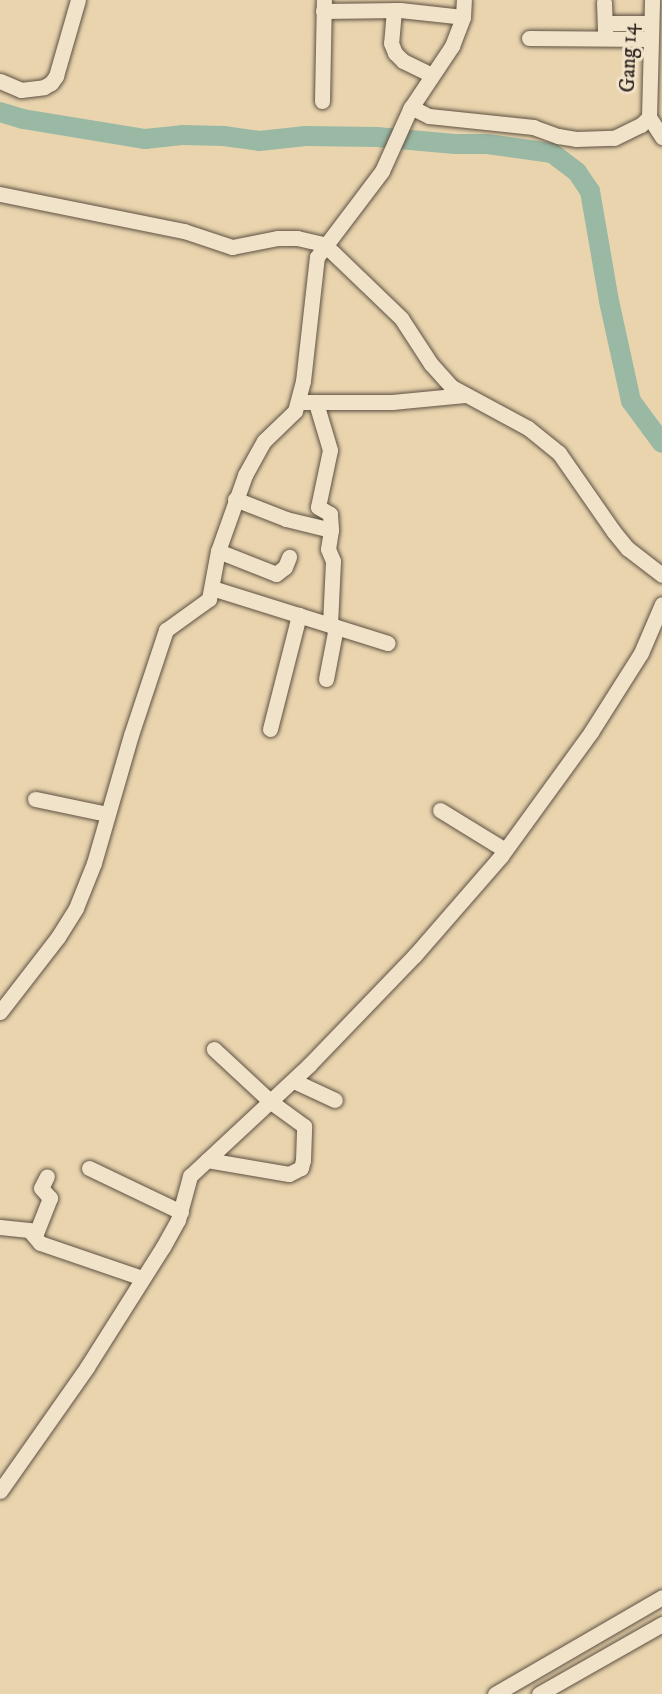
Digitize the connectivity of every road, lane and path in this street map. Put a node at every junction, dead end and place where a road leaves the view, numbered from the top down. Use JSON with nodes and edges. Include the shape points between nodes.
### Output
{"nodes":[{"id":1,"x":78,"y":0,"type":"edge"},
{"id":2,"x":464,"y":0,"type":"edge"},
{"id":3,"x":652,"y":0,"type":"edge"},
{"id":4,"x":604,"y":2,"type":"dead end"},
{"id":5,"x":324,"y":6,"type":"edge"},
{"id":6,"x":394,"y":10,"type":"junction"},
{"id":7,"x":463,"y":17,"type":"junction"},
{"id":8,"x":605,"y":23,"type":"junction"},
{"id":9,"x":651,"y":23,"type":"junction"},
{"id":10,"x":529,"y":38,"type":"dead end"},
{"id":11,"x":605,"y":39,"type":"junction"},
{"id":12,"x":651,"y":39,"type":"junction"},
{"id":13,"x":432,"y":75,"type":"junction"},
{"id":14,"x":656,"y":78,"type":"edge"},
{"id":15,"x":0,"y":81,"type":"edge"},
{"id":16,"x":322,"y":101,"type":"dead end"},
{"id":17,"x":410,"y":108,"type":"junction"},
{"id":18,"x":649,"y":117,"type":"junction"},
{"id":19,"x":662,"y":137,"type":"edge"},
{"id":20,"x":0,"y":194,"type":"edge"},
{"id":21,"x":328,"y":240,"type":"junction"},
{"id":22,"x":465,"y":395,"type":"junction"},
{"id":23,"x":298,"y":402,"type":"junction"},
{"id":24,"x":316,"y":403,"type":"junction"},
{"id":25,"x":236,"y":499,"type":"junction"},
{"id":26,"x":330,"y":530,"type":"junction"},
{"id":27,"x":218,"y":551,"type":"junction"},
{"id":28,"x":289,"y":557,"type":"dead end"},
{"id":29,"x":662,"y":575,"type":"edge"},
{"id":30,"x":212,"y":588,"type":"junction"},
{"id":31,"x":661,"y":610,"type":"edge"},
{"id":32,"x":299,"y":615,"type":"junction"},
{"id":33,"x":333,"y":626,"type":"junction"},
{"id":34,"x":388,"y":643,"type":"dead end"},
{"id":35,"x":327,"y":679,"type":"dead end"},
{"id":36,"x":270,"y":729,"type":"dead end"},
{"id":37,"x":35,"y":799,"type":"dead end"},
{"id":38,"x":440,"y":810,"type":"dead end"},
{"id":39,"x":107,"y":814,"type":"junction"},
{"id":40,"x":505,"y":850,"type":"junction"},
{"id":41,"x":0,"y":1012,"type":"edge"},
{"id":42,"x":214,"y":1049,"type":"dead end"},
{"id":43,"x":294,"y":1081,"type":"junction"},
{"id":44,"x":335,"y":1100,"type":"dead end"},
{"id":45,"x":271,"y":1102,"type":"junction"},
{"id":46,"x":207,"y":1160,"type":"junction"},
{"id":47,"x":88,"y":1168,"type":"dead end"},
{"id":48,"x":46,"y":1176,"type":"dead end"},
{"id":49,"x":181,"y":1212,"type":"junction"},
{"id":50,"x":0,"y":1227,"type":"edge"},
{"id":51,"x":35,"y":1236,"type":"junction"},
{"id":52,"x":142,"y":1278,"type":"junction"},
{"id":53,"x":0,"y":1491,"type":"edge"},
{"id":54,"x":662,"y":1597,"type":"edge"},
{"id":55,"x":662,"y":1624,"type":"edge"},
{"id":56,"x":536,"y":1669,"type":"junction"},
{"id":57,"x":543,"y":1692,"type":"edge"},
{"id":58,"x":495,"y":1694,"type":"edge"}],
"edges":[{"from":1,"to":15,"type":"street","via":[[51,83],[21,90]]},
{"from":2,"to":7,"type":"street"},
{"from":3,"to":9,"type":"street","name":"Gang 14"},
{"from":4,"to":8,"type":"street"},
{"from":5,"to":6,"type":"street"},
{"from":5,"to":16,"type":"street"},
{"from":6,"to":7,"type":"street"},
{"from":6,"to":13,"type":"street","via":[[391,43],[395,53],[402,61]]},
{"from":7,"to":13,"type":"street","via":[[452,46]]},
{"from":8,"to":9,"type":"street"},
{"from":8,"to":11,"type":"street"},
{"from":9,"to":12,"type":"street","name":"Gang 14"},
{"from":10,"to":11,"type":"street"},
{"from":11,"to":12,"type":"street"},
{"from":12,"to":14,"type":"street","name":"Gang 14"},
{"from":13,"to":17,"type":"street"},
{"from":14,"to":18,"type":"street","name":"Gang 14"},
{"from":17,"to":18,"type":"street","via":[[429,116],[533,127],[576,139],[614,138]]},
{"from":17,"to":21,"type":"street","via":[[382,171]]},
{"from":18,"to":19,"type":"street"},
{"from":20,"to":21,"type":"street","via":[[184,231],[232,247],[278,238]]},
{"from":21,"to":22,"type":"street","via":[[401,318],[438,374]]},
{"from":21,"to":23,"type":"street","via":[[316,261]]},
{"from":22,"to":24,"type":"street","via":[[392,402]]},
{"from":22,"to":29,"type":"street","via":[[543,438],[559,453],[627,548]]},
{"from":23,"to":24,"type":"street"},
{"from":23,"to":25,"type":"street","via":[[292,416],[264,441]]},
{"from":24,"to":26,"type":"street","via":[[330,450],[318,507],[330,514]]},
{"from":25,"to":26,"type":"street","via":[[286,519]]},
{"from":25,"to":27,"type":"street"},
{"from":26,"to":33,"type":"street"},
{"from":27,"to":28,"type":"street","via":[[276,574]]},
{"from":27,"to":30,"type":"street"},
{"from":30,"to":32,"type":"street"},
{"from":30,"to":39,"type":"street","via":[[204,604],[166,630]]},
{"from":31,"to":40,"type":"street","via":[[641,653],[591,732]]},
{"from":32,"to":33,"type":"street"},
{"from":32,"to":36,"type":"street"},
{"from":33,"to":34,"type":"street"},
{"from":33,"to":35,"type":"street"},
{"from":37,"to":39,"type":"street"},
{"from":38,"to":40,"type":"street"},
{"from":39,"to":41,"type":"street","via":[[94,863],[76,908]]},
{"from":40,"to":43,"type":"street","via":[[415,955]]},
{"from":42,"to":45,"type":"street"},
{"from":43,"to":44,"type":"street"},
{"from":43,"to":45,"type":"street"},
{"from":45,"to":46,"type":"street"},
{"from":45,"to":46,"type":"street","via":[[304,1126],[303,1160],[297,1172]]},
{"from":46,"to":49,"type":"street","via":[[190,1176]]},
{"from":47,"to":49,"type":"street"},
{"from":48,"to":51,"type":"street","via":[[41,1188],[50,1198]]},
{"from":49,"to":52,"type":"street"},
{"from":50,"to":51,"type":"street","via":[[23,1228]]},
{"from":51,"to":52,"type":"street","via":[[40,1242]]},
{"from":52,"to":53,"type":"street","via":[[92,1360]]},
{"from":54,"to":56,"type":"street"},
{"from":55,"to":57,"type":"street"},
{"from":56,"to":57,"type":"street"},
{"from":56,"to":58,"type":"street"}]}
